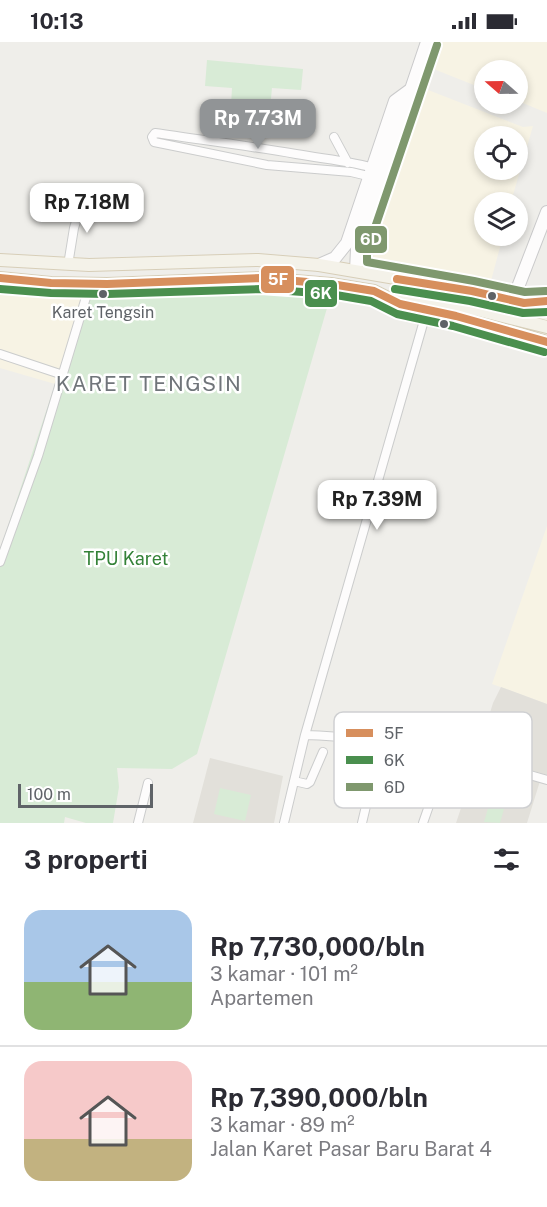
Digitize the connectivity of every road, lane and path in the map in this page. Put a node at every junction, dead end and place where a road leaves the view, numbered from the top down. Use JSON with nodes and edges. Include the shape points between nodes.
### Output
{"nodes":[{"id":1,"x":427,"y":42,"type":"edge"},
{"id":2,"x":176,"y":136,"type":"junction"},
{"id":3,"x":334,"y":137,"type":"dead end"},
{"id":4,"x":174,"y":147,"type":"junction"},
{"id":5,"x":268,"y":148,"type":"junction"},
{"id":6,"x":296,"y":154,"type":"junction"},
{"id":7,"x":347,"y":161,"type":"junction"},
{"id":8,"x":267,"y":165,"type":"junction"},
{"id":9,"x":296,"y":166,"type":"junction"},
{"id":10,"x":351,"y":172,"type":"junction"},
{"id":11,"x":377,"y":174,"type":"junction"},
{"id":12,"x":83,"y":198,"type":"dead end"},
{"id":13,"x":547,"y":212,"type":"edge"},
{"id":14,"x":0,"y":260,"type":"edge"},
{"id":15,"x":68,"y":264,"type":"junction"},
{"id":16,"x":319,"y":265,"type":"junction"},
{"id":17,"x":356,"y":271,"type":"junction"},
{"id":18,"x":1,"y":282,"type":"edge"},
{"id":19,"x":90,"y":284,"type":"junction"},
{"id":20,"x":374,"y":291,"type":"junction"},
{"id":21,"x":547,"y":301,"type":"edge"},
{"id":22,"x":518,"y":302,"type":"junction"},
{"id":23,"x":427,"y":310,"type":"junction"},
{"id":24,"x":547,"y":314,"type":"edge"},
{"id":25,"x":547,"y":327,"type":"edge"},
{"id":26,"x":547,"y":342,"type":"edge"},
{"id":27,"x":0,"y":354,"type":"edge"},
{"id":28,"x":63,"y":375,"type":"junction"},
{"id":29,"x":0,"y":562,"type":"edge"},
{"id":30,"x":305,"y":735,"type":"junction"},
{"id":31,"x":334,"y":738,"type":"edge"},
{"id":32,"x":322,"y":752,"type":"dead end"},
{"id":33,"x":532,"y":776,"type":"edge"},
{"id":34,"x":547,"y":780,"type":"edge"},
{"id":35,"x":294,"y":781,"type":"junction"},
{"id":36,"x":148,"y":783,"type":"dead end"},
{"id":37,"x":366,"y":808,"type":"edge"},
{"id":38,"x":428,"y":808,"type":"edge"},
{"id":39,"x":138,"y":823,"type":"edge"},
{"id":40,"x":284,"y":823,"type":"edge"},
{"id":41,"x":362,"y":823,"type":"edge"},
{"id":42,"x":423,"y":823,"type":"edge"}],
"edges":[{"from":1,"to":11,"type":"street"},
{"from":2,"to":4,"type":"street"},
{"from":2,"to":4,"type":"street","via":[[152,136],[154,142]]},
{"from":2,"to":5,"type":"street"},
{"from":3,"to":7,"type":"street"},
{"from":4,"to":8,"type":"street"},
{"from":5,"to":6,"type":"street"},
{"from":5,"to":8,"type":"street"},
{"from":6,"to":7,"type":"street"},
{"from":6,"to":9,"type":"street"},
{"from":7,"to":10,"type":"street"},
{"from":7,"to":11,"type":"street"},
{"from":8,"to":9,"type":"street"},
{"from":9,"to":10,"type":"street"},
{"from":10,"to":11,"type":"street"},
{"from":11,"to":16,"type":"street","via":[[347,243],[335,258]]},
{"from":11,"to":17,"type":"street","via":[[357,249]]},
{"from":12,"to":15,"type":"street"},
{"from":13,"to":22,"type":"street"},
{"from":14,"to":15,"type":"main road"},
{"from":15,"to":16,"type":"main road","via":[[258,260]]},
{"from":16,"to":17,"type":"main road"},
{"from":17,"to":22,"type":"main road"},
{"from":18,"to":19,"type":"main road"},
{"from":19,"to":20,"type":"main road","via":[[261,278]]},
{"from":19,"to":28,"type":"street"},
{"from":20,"to":23,"type":"main road","via":[[400,304]]},
{"from":20,"to":25,"type":"main road"},
{"from":21,"to":22,"type":"main road"},
{"from":22,"to":24,"type":"main road"},
{"from":23,"to":26,"type":"main road"},
{"from":23,"to":30,"type":"street"},
{"from":27,"to":28,"type":"street"},
{"from":28,"to":29,"type":"street"},
{"from":30,"to":31,"type":"street"},
{"from":30,"to":35,"type":"street"},
{"from":32,"to":35,"type":"street","via":[[310,782]]},
{"from":33,"to":34,"type":"street"},
{"from":35,"to":40,"type":"street"},
{"from":36,"to":39,"type":"street"},
{"from":37,"to":41,"type":"street"},
{"from":38,"to":42,"type":"street"}]}
